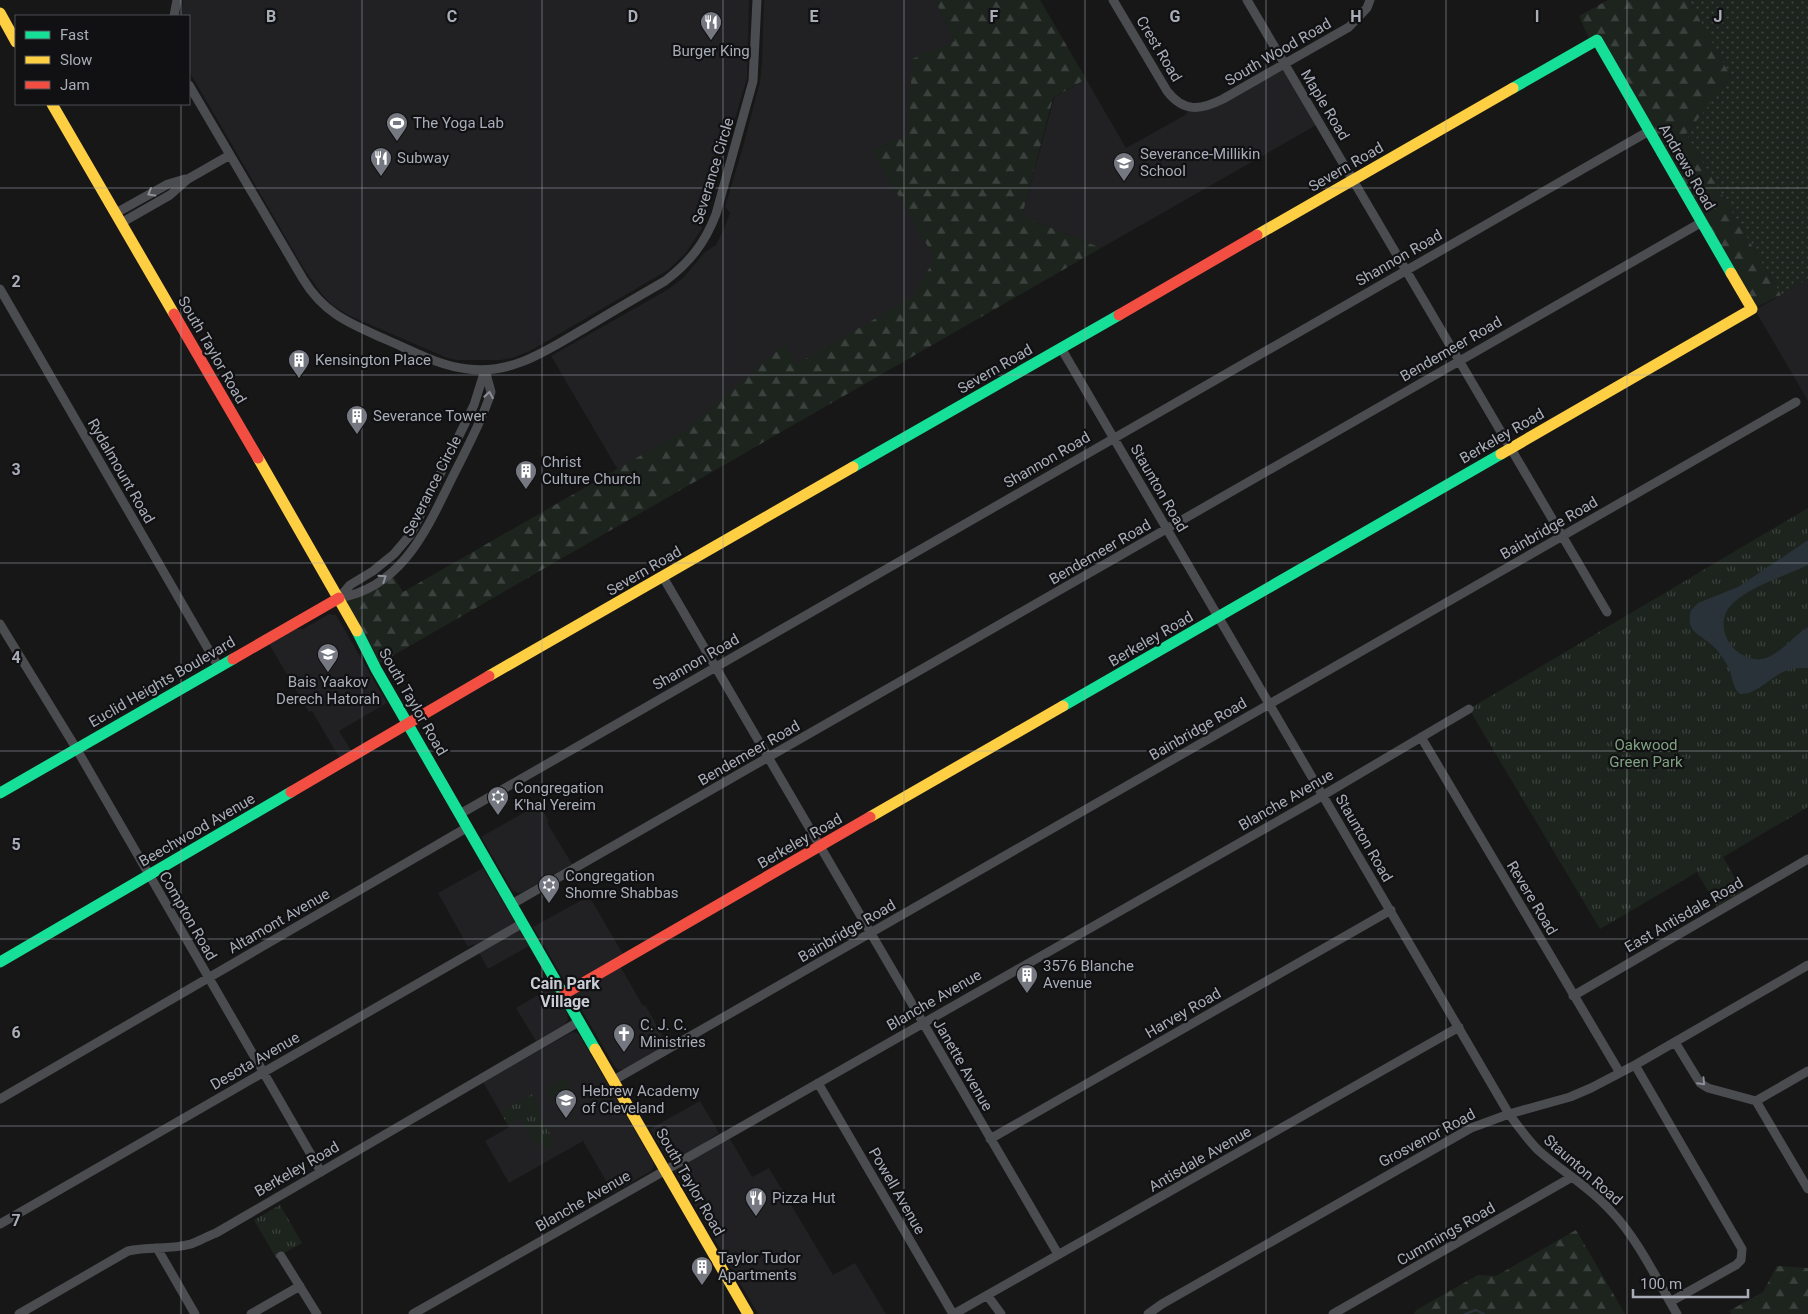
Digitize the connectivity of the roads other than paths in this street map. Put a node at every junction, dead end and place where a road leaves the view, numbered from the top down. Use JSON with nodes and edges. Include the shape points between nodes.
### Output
{"nodes":[{"id":1,"x":177,"y":0,"type":"edge"},
{"id":2,"x":757,"y":0,"type":"edge"},
{"id":3,"x":1113,"y":0,"type":"edge"},
{"id":4,"x":1247,"y":0,"type":"edge"},
{"id":5,"x":1370,"y":0,"type":"edge"},
{"id":6,"x":0,"y":13,"type":"edge"},
{"id":7,"x":174,"y":15,"type":"edge"},
{"id":8,"x":15,"y":40,"type":"edge"},
{"id":9,"x":1597,"y":40,"type":"joint"},
{"id":10,"x":1284,"y":63,"type":"junction"},
{"id":11,"x":190,"y":87,"type":"edge"},
{"id":12,"x":53,"y":105,"type":"edge"},
{"id":13,"x":1187,"y":106,"type":"joint"},
{"id":14,"x":1649,"y":131,"type":"junction"},
{"id":15,"x":230,"y":155,"type":"junction"},
{"id":16,"x":1354,"y":180,"type":"junction"},
{"id":17,"x":119,"y":218,"type":"junction"},
{"id":18,"x":1702,"y":222,"type":"junction"},
{"id":19,"x":1406,"y":270,"type":"junction"},
{"id":20,"x":0,"y":289,"type":"edge"},
{"id":21,"x":1752,"y":309,"type":"joint"},
{"id":22,"x":1061,"y":348,"type":"junction"},
{"id":23,"x":1459,"y":361,"type":"junction"},
{"id":24,"x":485,"y":370,"type":"junction"},
{"id":25,"x":1796,"y":402,"type":"dead end"},
{"id":26,"x":1114,"y":438,"type":"junction"},
{"id":27,"x":1510,"y":449,"type":"junction"},
{"id":28,"x":1168,"y":529,"type":"junction"},
{"id":29,"x":1562,"y":536,"type":"junction"},
{"id":30,"x":663,"y":577,"type":"junction"},
{"id":31,"x":339,"y":598,"type":"junction"},
{"id":32,"x":1607,"y":612,"type":"dead end"},
{"id":33,"x":1218,"y":617,"type":"junction"},
{"id":34,"x":0,"y":624,"type":"edge"},
{"id":35,"x":218,"y":666,"type":"junction"},
{"id":36,"x":715,"y":667,"type":"junction"},
{"id":37,"x":1269,"y":704,"type":"junction"},
{"id":38,"x":1469,"y":709,"type":"dead end"},
{"id":39,"x":408,"y":724,"type":"junction"},
{"id":40,"x":1421,"y":737,"type":"junction"},
{"id":41,"x":76,"y":748,"type":"junction"},
{"id":42,"x":768,"y":757,"type":"junction"},
{"id":43,"x":0,"y":793,"type":"edge"},
{"id":44,"x":1323,"y":794,"type":"junction"},
{"id":45,"x":460,"y":814,"type":"junction"},
{"id":46,"x":468,"y":827,"type":"junction"},
{"id":47,"x":820,"y":846,"type":"junction"},
{"id":48,"x":1808,"y":859,"type":"edge"},
{"id":49,"x":149,"y":875,"type":"junction"},
{"id":50,"x":512,"y":904,"type":"junction"},
{"id":51,"x":1391,"y":910,"type":"junction"},
{"id":52,"x":523,"y":923,"type":"junction"},
{"id":53,"x":870,"y":934,"type":"junction"},
{"id":54,"x":0,"y":962,"type":"edge"},
{"id":55,"x":1808,"y":965,"type":"edge"},
{"id":56,"x":208,"y":978,"type":"junction"},
{"id":57,"x":564,"y":994,"type":"junction"},
{"id":58,"x":1573,"y":996,"type":"junction"},
{"id":59,"x":580,"y":1021,"type":"junction"},
{"id":60,"x":922,"y":1022,"type":"junction"},
{"id":61,"x":1459,"y":1027,"type":"junction"},
{"id":62,"x":1675,"y":1042,"type":"junction"},
{"id":63,"x":1635,"y":1065,"type":"junction"},
{"id":64,"x":1808,"y":1071,"type":"edge"},
{"id":65,"x":264,"y":1072,"type":"junction"},
{"id":66,"x":1620,"y":1073,"type":"junction"},
{"id":67,"x":614,"y":1080,"type":"junction"},
{"id":68,"x":818,"y":1083,"type":"junction"},
{"id":69,"x":0,"y":1099,"type":"edge"},
{"id":70,"x":1756,"y":1101,"type":"junction"},
{"id":71,"x":1509,"y":1114,"type":"junction"},
{"id":72,"x":990,"y":1139,"type":"junction"},
{"id":73,"x":666,"y":1169,"type":"junction"},
{"id":74,"x":321,"y":1172,"type":"junction"},
{"id":75,"x":1572,"y":1177,"type":"junction"},
{"id":76,"x":1806,"y":1183,"type":"edge"},
{"id":77,"x":0,"y":1224,"type":"edge"},
{"id":78,"x":157,"y":1248,"type":"junction"},
{"id":79,"x":1058,"y":1254,"type":"junction"},
{"id":80,"x":282,"y":1256,"type":"dead end"},
{"id":81,"x":300,"y":1286,"type":"junction"},
{"id":82,"x":987,"y":1295,"type":"junction"},
{"id":83,"x":1670,"y":1302,"type":"junction"},
{"id":84,"x":19,"y":1314,"type":"edge"},
{"id":85,"x":195,"y":1314,"type":"edge"},
{"id":86,"x":251,"y":1314,"type":"edge"},
{"id":87,"x":317,"y":1314,"type":"edge"},
{"id":88,"x":413,"y":1314,"type":"edge"},
{"id":89,"x":748,"y":1314,"type":"edge"},
{"id":90,"x":953,"y":1314,"type":"edge"},
{"id":91,"x":1001,"y":1314,"type":"edge"},
{"id":92,"x":1148,"y":1314,"type":"edge"},
{"id":93,"x":1333,"y":1314,"type":"edge"},
{"id":94,"x":1677,"y":1314,"type":"edge"}],
"edges":[{"from":1,"to":7,"type":"street"},
{"from":2,"to":24,"type":"street","name":"Severance Circle","via":[[752,90],[716,214],[698,249],[665,281],[538,355],[516,365]]},
{"from":3,"to":13,"type":"street","name":"Crest Road","via":[[1167,91],[1173,99]]},
{"from":4,"to":10,"type":"street","name":"Maple Road"},
{"from":5,"to":10,"type":"street","name":"South Wood Road","via":[[1367,8],[1349,27]]},
{"from":6,"to":8,"type":"street"},
{"from":9,"to":14,"type":"street","name":"Andrews Road"},
{"from":9,"to":16,"type":"street","name":"Severn Road"},
{"from":10,"to":13,"type":"street","name":"South Wood Road","via":[[1213,104],[1196,108]]},
{"from":10,"to":16,"type":"street","name":"Maple Road"},
{"from":11,"to":15,"type":"street","name":"Severance Circle"},
{"from":12,"to":17,"type":"street","name":"South Taylor Road"},
{"from":14,"to":18,"type":"street","name":"Andrews Road"},
{"from":14,"to":19,"type":"street","name":"Shannon Road"},
{"from":15,"to":17,"type":"street","via":[[188,179],[170,195]]},
{"from":15,"to":24,"type":"street","name":"Severance Circle","via":[[306,284],[328,309],[355,326],[434,360],[450,366]]},
{"from":16,"to":19,"type":"street","name":"Maple Road"},
{"from":16,"to":22,"type":"street","name":"Severn Road"},
{"from":17,"to":31,"type":"street","name":"South Taylor Road"},
{"from":18,"to":21,"type":"street","name":"Andrews Road"},
{"from":18,"to":23,"type":"street","name":"Bendemeer Road"},
{"from":19,"to":23,"type":"street","name":"Maple Road"},
{"from":19,"to":26,"type":"street","name":"Shannon Road"},
{"from":20,"to":35,"type":"street","name":"Rydalmount Road"},
{"from":21,"to":27,"type":"street","name":"Berkeley Road"},
{"from":22,"to":26,"type":"street","name":"Staunton Road"},
{"from":22,"to":30,"type":"street","name":"Severn Road"},
{"from":23,"to":27,"type":"street","name":"Maple Road"},
{"from":23,"to":28,"type":"street","name":"Bendemeer Road"},
{"from":24,"to":31,"type":"street","name":"Severance Circle","via":[[474,405],[411,534],[394,554],[352,584]]},
{"from":25,"to":29,"type":"street","name":"Bainbridge Road"},
{"from":26,"to":28,"type":"street","name":"Staunton Road"},
{"from":26,"to":36,"type":"street","name":"Shannon Road"},
{"from":27,"to":29,"type":"street","name":"Maple Road"},
{"from":27,"to":33,"type":"street","name":"Berkeley Road"},
{"from":28,"to":33,"type":"street","name":"Staunton Road"},
{"from":28,"to":42,"type":"street","name":"Bendemeer Road"},
{"from":29,"to":32,"type":"street","name":"Maple Road"},
{"from":29,"to":37,"type":"street","name":"Bainbridge Road"},
{"from":30,"to":36,"type":"street","name":"Janette Avenue"},
{"from":30,"to":39,"type":"street","name":"Severn Road"},
{"from":31,"to":35,"type":"street","name":"Euclid Heights Boulevard"},
{"from":31,"to":39,"type":"street","name":"South Taylor Road"},
{"from":33,"to":37,"type":"street","name":"Staunton Road"},
{"from":33,"to":47,"type":"street","name":"Berkeley Road"},
{"from":34,"to":41,"type":"street","name":"Compton Road"},
{"from":35,"to":41,"type":"street","name":"Euclid Heights Boulevard"},
{"from":36,"to":42,"type":"street","name":"Janette Avenue"},
{"from":36,"to":45,"type":"street","name":"Shannon Road"},
{"from":37,"to":44,"type":"street","name":"Staunton Road"},
{"from":37,"to":53,"type":"street","name":"Bainbridge Road"},
{"from":38,"to":40,"type":"street","name":"Blanche Avenue"},
{"from":39,"to":45,"type":"street","name":"South Taylor Road"},
{"from":39,"to":49,"type":"street","name":"Beechwood Avenue"},
{"from":40,"to":44,"type":"street","name":"Blanche Avenue"},
{"from":40,"to":58,"type":"street","name":"Revere Road"},
{"from":41,"to":43,"type":"street","name":"Euclid Heights Boulevard"},
{"from":41,"to":49,"type":"street","name":"Compton Road"},
{"from":42,"to":47,"type":"street","name":"Janette Avenue"},
{"from":42,"to":50,"type":"street","name":"Bendemeer Road"},
{"from":44,"to":51,"type":"street","name":"Staunton Road"},
{"from":44,"to":60,"type":"street","name":"Blanche Avenue"},
{"from":45,"to":46,"type":"street","name":"South Taylor Road"},
{"from":46,"to":50,"type":"street","name":"South Taylor Road"},
{"from":46,"to":56,"type":"street","name":"Altamont Avenue"},
{"from":47,"to":53,"type":"street","name":"Janette Avenue"},
{"from":47,"to":57,"type":"street","name":"Berkeley Road"},
{"from":48,"to":58,"type":"street","name":"East Antisdale Road"},
{"from":49,"to":54,"type":"street","name":"Beechwood Avenue"},
{"from":49,"to":56,"type":"street","name":"Compton Road"},
{"from":50,"to":52,"type":"street","name":"South Taylor Road"},
{"from":51,"to":61,"type":"street","name":"Staunton Road"},
{"from":51,"to":72,"type":"street","name":"Harvey Road"},
{"from":52,"to":57,"type":"street","name":"South Taylor Road"},
{"from":52,"to":65,"type":"street","name":"Desota Avenue"},
{"from":53,"to":60,"type":"street","name":"Janette Avenue"},
{"from":53,"to":67,"type":"street","name":"Bainbridge Road"},
{"from":55,"to":62,"type":"street","name":"Grosvenor Road"},
{"from":56,"to":65,"type":"street","name":"Compton Road"},
{"from":56,"to":69,"type":"street","name":"Altamont Avenue"},
{"from":57,"to":59,"type":"street","name":"South Taylor Road"},
{"from":58,"to":66,"type":"street","name":"Revere Road"},
{"from":59,"to":67,"type":"street","name":"South Taylor Road"},
{"from":59,"to":74,"type":"street","name":"Berkeley Road"},
{"from":60,"to":68,"type":"street","name":"Blanche Avenue"},
{"from":60,"to":72,"type":"street","name":"Janette Avenue"},
{"from":61,"to":71,"type":"street","name":"Staunton Road"},
{"from":61,"to":79,"type":"street","name":"Antisdale Avenue"},
{"from":62,"to":63,"type":"street","name":"Grosvenor Road"},
{"from":62,"to":70,"type":"street","one_way":true,"via":[[1700,1083]]},
{"from":63,"to":66,"type":"street","name":"Grosvenor Road"},
{"from":63,"to":83,"type":"street","via":[[1742,1249],[1741,1260],[1736,1265]]},
{"from":64,"to":70,"type":"street"},
{"from":65,"to":74,"type":"street","name":"Compton Road"},
{"from":65,"to":77,"type":"street","name":"Desota Avenue"},
{"from":66,"to":71,"type":"street","name":"Grosvenor Road","via":[[1570,1097]]},
{"from":67,"to":73,"type":"street","name":"South Taylor Road"},
{"from":68,"to":73,"type":"street","name":"Blanche Avenue"},
{"from":68,"to":90,"type":"street","name":"Powell Avenue"},
{"from":70,"to":76,"type":"street"},
{"from":71,"to":75,"type":"street","name":"Staunton Road","via":[[1538,1150]]},
{"from":71,"to":92,"type":"street","name":"Grosvenor Road","via":[[1471,1128]]},
{"from":72,"to":79,"type":"street","name":"Janette Avenue"},
{"from":73,"to":88,"type":"street","name":"Blanche Avenue"},
{"from":73,"to":89,"type":"street","name":"South Taylor Road"},
{"from":74,"to":78,"type":"street","name":"Berkeley Road","via":[[216,1233],[190,1244]]},
{"from":75,"to":83,"type":"street","name":"Staunton Road","via":[[1612,1211]]},
{"from":75,"to":93,"type":"street","name":"Cummings Road"},
{"from":78,"to":84,"type":"street","name":"Berkeley Road","via":[[142,1247],[117,1256]]},
{"from":78,"to":85,"type":"street"},
{"from":79,"to":82,"type":"street","name":"Antisdale Avenue"},
{"from":80,"to":81,"type":"street"},
{"from":81,"to":86,"type":"street"},
{"from":81,"to":87,"type":"street"},
{"from":82,"to":90,"type":"street","name":"Antisdale Avenue"},
{"from":82,"to":91,"type":"street"},
{"from":83,"to":94,"type":"street","name":"Staunton Road"}]}
